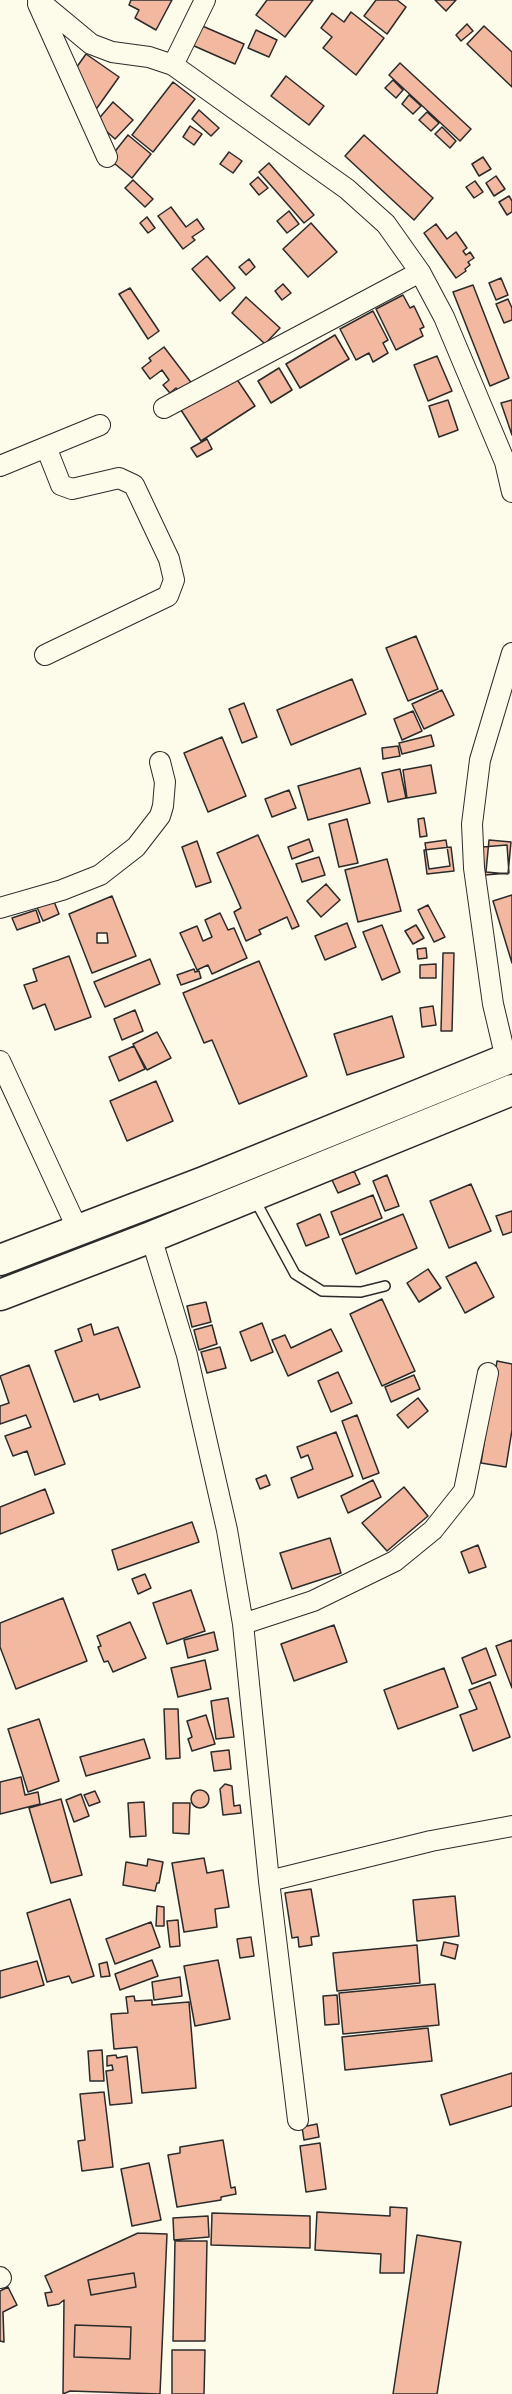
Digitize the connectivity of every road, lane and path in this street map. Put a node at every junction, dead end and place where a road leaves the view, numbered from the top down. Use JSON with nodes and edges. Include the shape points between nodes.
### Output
{"nodes":[{"id":1,"x":37,"y":0,"type":"edge"},
{"id":2,"x":205,"y":0,"type":"edge"},
{"id":3,"x":173,"y":65,"type":"junction"},
{"id":4,"x":107,"y":157,"type":"dead end"},
{"id":5,"x":420,"y":272,"type":"junction"},
{"id":6,"x":164,"y":408,"type":"dead end"},
{"id":7,"x":100,"y":425,"type":"dead end"},
{"id":8,"x":46,"y":447,"type":"junction"},
{"id":9,"x":0,"y":466,"type":"edge"},
{"id":10,"x":512,"y":492,"type":"edge"},
{"id":11,"x":512,"y":653,"type":"edge"},
{"id":12,"x":45,"y":655,"type":"dead end"},
{"id":13,"x":160,"y":762,"type":"dead end"},
{"id":14,"x":0,"y":908,"type":"edge"},
{"id":15,"x":509,"y":1058,"type":"edge"},
{"id":16,"x":0,"y":1061,"type":"edge"},
{"id":17,"x":512,"y":1090,"type":"edge"},
{"id":18,"x":271,"y":1155,"type":"junction"},
{"id":19,"x":282,"y":1183,"type":"junction"},
{"id":20,"x":252,"y":1195,"type":"junction"},
{"id":21,"x":69,"y":1234,"type":"junction"},
{"id":22,"x":151,"y":1237,"type":"junction"},
{"id":23,"x":0,"y":1259,"type":"edge"},
{"id":24,"x":72,"y":1267,"type":"junction"},
{"id":25,"x":385,"y":1286,"type":"dead end"},
{"id":26,"x":0,"y":1295,"type":"edge"},
{"id":27,"x":488,"y":1373,"type":"dead end"},
{"id":28,"x":243,"y":1624,"type":"junction"},
{"id":29,"x":512,"y":1826,"type":"edge"},
{"id":30,"x":269,"y":1881,"type":"junction"},
{"id":31,"x":298,"y":2120,"type":"dead end"}],
"edges":[{"from":1,"to":3,"type":"street","via":[[90,44]]},
{"from":1,"to":4,"type":"street"},
{"from":2,"to":3,"type":"street"},
{"from":3,"to":5,"type":"street","via":[[347,189],[386,224]]},
{"from":5,"to":6,"type":"street"},
{"from":5,"to":10,"type":"street","via":[[444,317],[505,462]]},
{"from":7,"to":8,"type":"street"},
{"from":8,"to":9,"type":"street"},
{"from":8,"to":12,"type":"street","via":[[61,485],[72,489],[119,478],[134,485],[169,560],[174,580],[168,596]]},
{"from":11,"to":15,"type":"street","via":[[480,760],[472,824],[474,868],[493,1004]]},
{"from":13,"to":14,"type":"street","via":[[165,782],[163,806],[136,847],[100,875]]},
{"from":15,"to":18,"type":"main road"},
{"from":16,"to":21,"type":"street"},
{"from":17,"to":19,"type":"main road"},
{"from":18,"to":19,"type":"main road"},
{"from":18,"to":21,"type":"main road"},
{"from":19,"to":20,"type":"main road"},
{"from":20,"to":22,"type":"main road"},
{"from":20,"to":25,"type":"lane","via":[[296,1274],[322,1292],[362,1292]]},
{"from":21,"to":23,"type":"main road"},
{"from":21,"to":24,"type":"main road"},
{"from":22,"to":24,"type":"main road"},
{"from":22,"to":28,"type":"street","via":[[188,1355],[227,1530]]},
{"from":24,"to":26,"type":"main road"},
{"from":27,"to":28,"type":"street","via":[[464,1491],[433,1530],[395,1561],[313,1601]]},
{"from":28,"to":30,"type":"street"},
{"from":29,"to":30,"type":"street","via":[[431,1841]]},
{"from":30,"to":31,"type":"street"}]}
